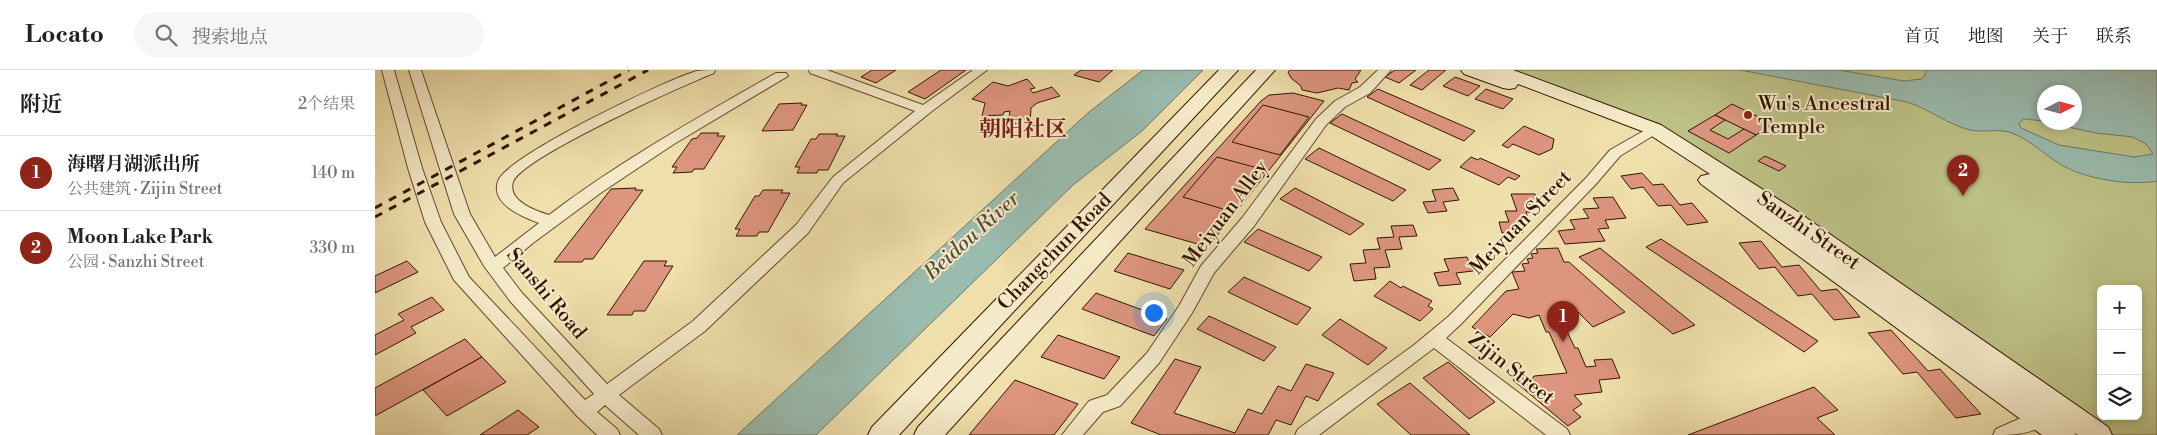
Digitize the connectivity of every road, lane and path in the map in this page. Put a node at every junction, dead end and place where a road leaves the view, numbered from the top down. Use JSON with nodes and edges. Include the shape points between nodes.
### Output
{"nodes":[{"id":1,"x":388,"y":70,"type":"edge"},
{"id":2,"x":415,"y":70,"type":"edge"},
{"id":3,"x":709,"y":70,"type":"edge"},
{"id":4,"x":815,"y":70,"type":"edge"},
{"id":5,"x":981,"y":70,"type":"edge"},
{"id":6,"x":1229,"y":70,"type":"edge"},
{"id":7,"x":1266,"y":70,"type":"edge"},
{"id":8,"x":1385,"y":70,"type":"edge"},
{"id":9,"x":1470,"y":70,"type":"edge"},
{"id":10,"x":1496,"y":70,"type":"edge"},
{"id":11,"x":781,"y":76,"type":"dead end"},
{"id":12,"x":925,"y":110,"type":"junction"},
{"id":13,"x":1647,"y":134,"type":"junction"},
{"id":14,"x":551,"y":221,"type":"junction"},
{"id":15,"x":494,"y":267,"type":"junction"},
{"id":16,"x":1434,"y":338,"type":"junction"},
{"id":17,"x":606,"y":395,"type":"junction"},
{"id":18,"x":584,"y":411,"type":"junction"},
{"id":19,"x":2039,"y":418,"type":"junction"},
{"id":20,"x":610,"y":435,"type":"edge"},
{"id":21,"x":652,"y":435,"type":"edge"},
{"id":22,"x":881,"y":435,"type":"edge"},
{"id":23,"x":928,"y":435,"type":"edge"},
{"id":24,"x":1072,"y":435,"type":"edge"},
{"id":25,"x":1305,"y":435,"type":"edge"},
{"id":26,"x":1560,"y":435,"type":"edge"},
{"id":27,"x":2003,"y":435,"type":"edge"},
{"id":28,"x":2062,"y":435,"type":"edge"},
{"id":29,"x":2097,"y":435,"type":"edge"}],
"edges":[{"from":1,"to":18,"type":"street","via":[[433,222],[462,280]]},
{"from":2,"to":15,"type":"street","name":"Sanshi Road","via":[[462,214]]},
{"from":3,"to":14,"type":"street","via":[[644,98],[551,146],[513,170],[506,179],[505,190],[510,199],[521,210]]},
{"from":4,"to":12,"type":"street"},
{"from":5,"to":12,"type":"street"},
{"from":6,"to":22,"type":"main road","name":"Changchun Road"},
{"from":7,"to":23,"type":"main road","name":"Changchun Road"},
{"from":8,"to":24,"type":"street","name":"Meiyuan Alley","via":[[1365,90],[1339,104],[1321,122],[1249,222],[1207,270],[1153,358],[1113,401],[1096,406]]},
{"from":9,"to":13,"type":"main road","name":"Sanzhi Street"},
{"from":10,"to":13,"type":"main road","name":"Sanzhi Street"},
{"from":11,"to":14,"type":"street","via":[[677,135]]},
{"from":12,"to":17,"type":"street","via":[[838,180],[802,229],[699,326]]},
{"from":13,"to":16,"type":"street","name":"Meiyuan Street","via":[[1615,153],[1470,305]]},
{"from":13,"to":19,"type":"main road","name":"Sanzhi Street"},
{"from":13,"to":29,"type":"main road","name":"Sanzhi Street","via":[[1787,215]]},
{"from":14,"to":15,"type":"street"},
{"from":15,"to":17,"type":"street","name":"Sanshi Road","via":[[516,297]]},
{"from":16,"to":25,"type":"street","name":"Meiyuan Street"},
{"from":16,"to":26,"type":"street","name":"Zijin Street"},
{"from":17,"to":18,"type":"street"},
{"from":17,"to":21,"type":"street","name":"Sanshi Road"},
{"from":18,"to":20,"type":"street"},
{"from":19,"to":27,"type":"street"},
{"from":19,"to":28,"type":"main road","name":"Sanzhi Street"}]}
